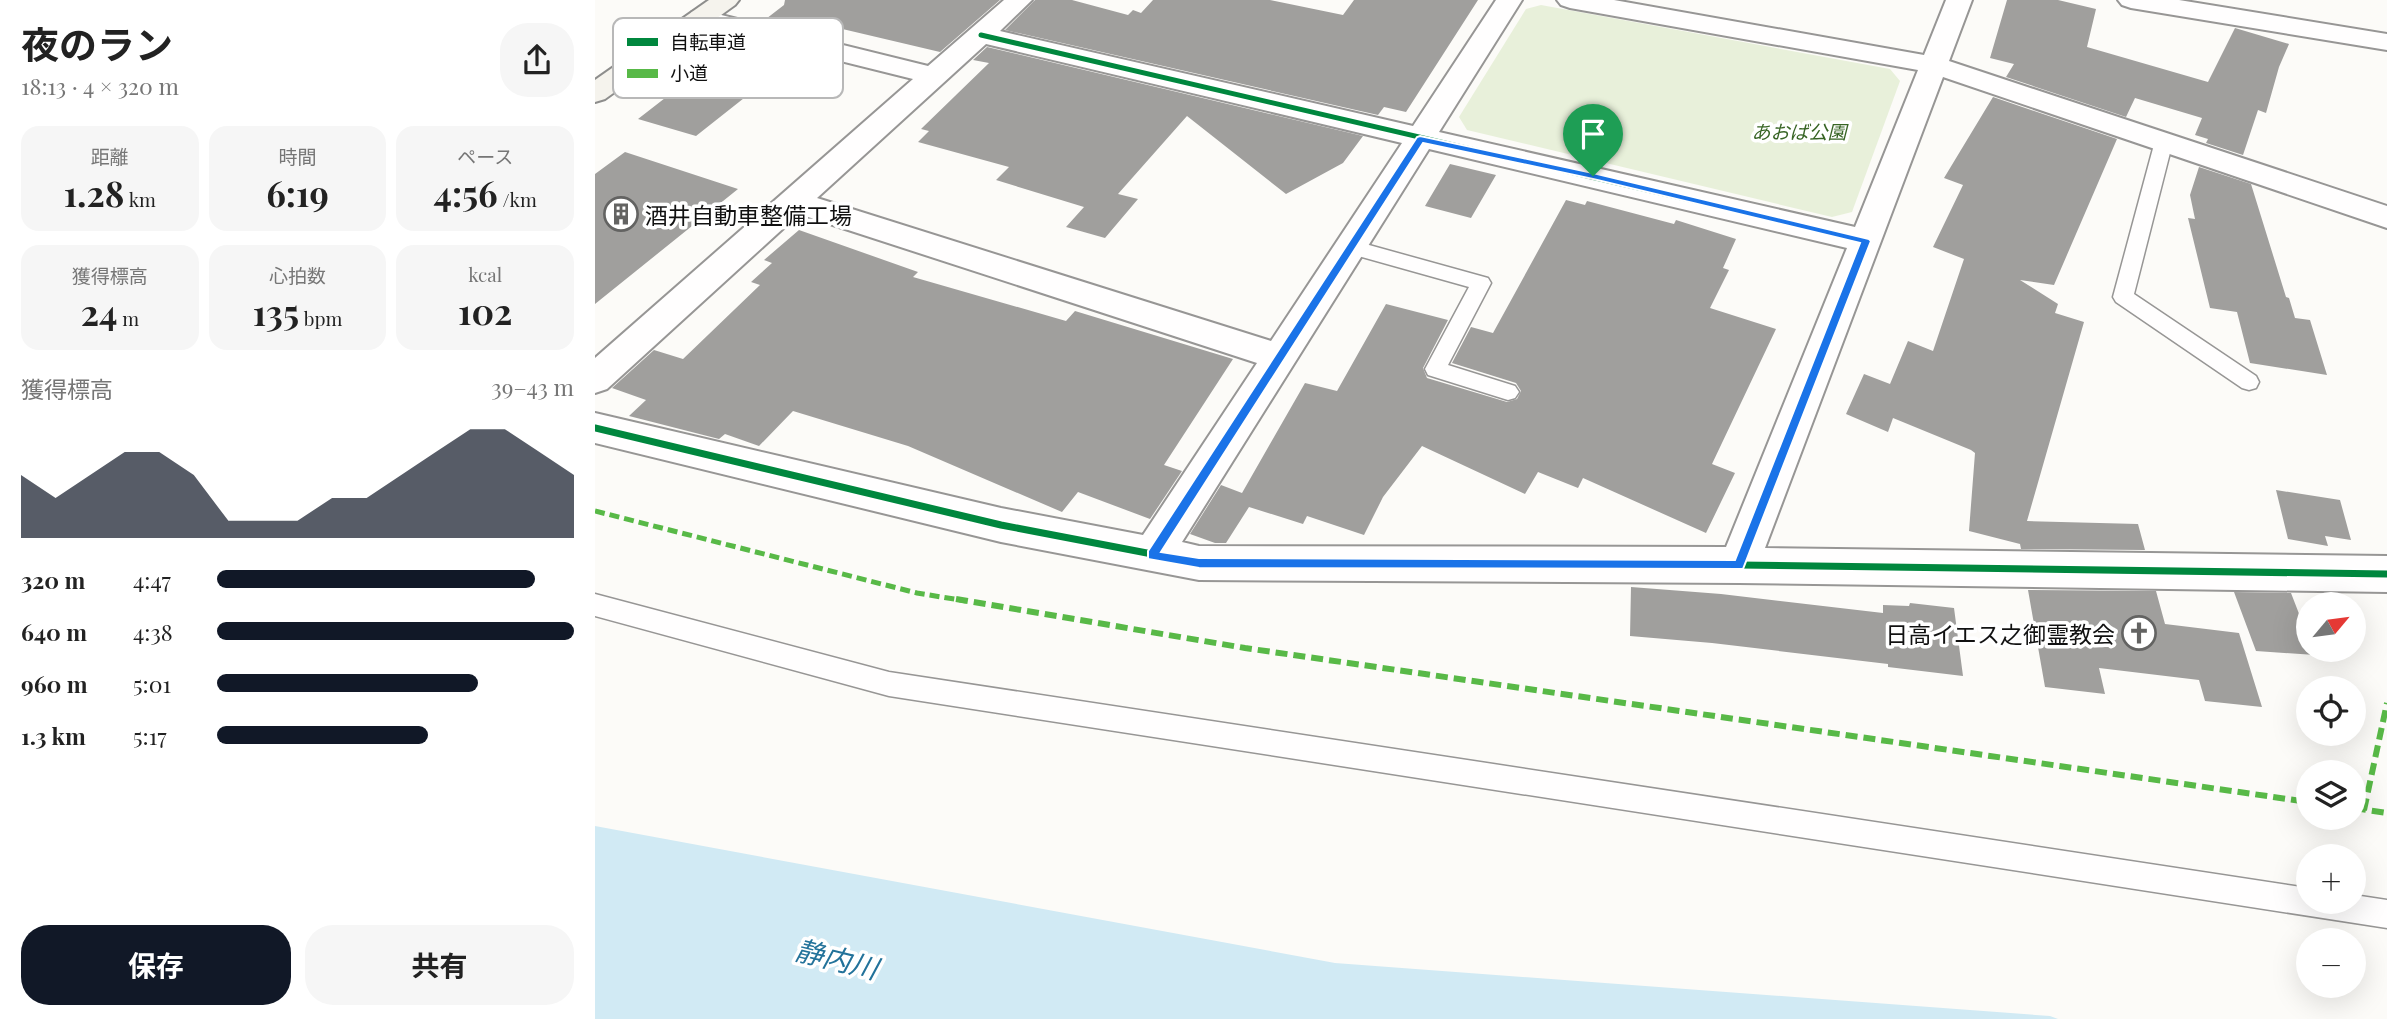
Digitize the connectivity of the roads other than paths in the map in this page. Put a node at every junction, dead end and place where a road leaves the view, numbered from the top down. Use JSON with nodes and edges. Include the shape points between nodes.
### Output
{"nodes":[{"id":1,"x":726,"y":0,"type":"edge"},
{"id":2,"x":1019,"y":0,"type":"edge"},
{"id":3,"x":1509,"y":0,"type":"edge"},
{"id":4,"x":1570,"y":0,"type":"edge"},
{"id":5,"x":1959,"y":0,"type":"edge"},
{"id":6,"x":2131,"y":0,"type":"edge"},
{"id":7,"x":701,"y":18,"type":"edge"},
{"id":8,"x":981,"y":35,"type":"junction"},
{"id":9,"x":2387,"y":42,"type":"edge"},
{"id":10,"x":843,"y":53,"type":"edge"},
{"id":11,"x":1935,"y":65,"type":"junction"},
{"id":12,"x":935,"y":76,"type":"junction"},
{"id":13,"x":613,"y":80,"type":"edge"},
{"id":14,"x":595,"y":93,"type":"edge"},
{"id":15,"x":1420,"y":139,"type":"junction"},
{"id":16,"x":2164,"y":141,"type":"junction"},
{"id":17,"x":794,"y":202,"type":"junction"},
{"id":18,"x":2387,"y":217,"type":"edge"},
{"id":19,"x":1866,"y":241,"type":"junction"},
{"id":20,"x":1351,"y":247,"type":"junction"},
{"id":21,"x":1281,"y":357,"type":"junction"},
{"id":22,"x":595,"y":379,"type":"edge"},
{"id":23,"x":2249,"y":382,"type":"dead end"},
{"id":24,"x":1508,"y":392,"type":"dead end"},
{"id":25,"x":595,"y":428,"type":"edge"},
{"id":26,"x":1152,"y":555,"type":"junction"},
{"id":27,"x":1738,"y":565,"type":"junction"},
{"id":28,"x":2387,"y":574,"type":"edge"},
{"id":29,"x":595,"y":604,"type":"edge"},
{"id":30,"x":2387,"y":914,"type":"edge"}],
"edges":[{"from":1,"to":7,"type":"street"},
{"from":2,"to":8,"type":"street"},
{"from":3,"to":15,"type":"street"},
{"from":4,"to":11,"type":"street"},
{"from":5,"to":11,"type":"street"},
{"from":6,"to":9,"type":"street"},
{"from":8,"to":12,"type":"street"},
{"from":8,"to":15,"type":"street"},
{"from":10,"to":12,"type":"street"},
{"from":11,"to":16,"type":"street"},
{"from":11,"to":19,"type":"street"},
{"from":12,"to":17,"type":"street"},
{"from":13,"to":14,"type":"street"},
{"from":15,"to":19,"type":"street","via":[[1593,176],[1771,226]]},
{"from":15,"to":20,"type":"street"},
{"from":16,"to":18,"type":"street"},
{"from":16,"to":23,"type":"lane","via":[[2123,297]]},
{"from":17,"to":21,"type":"street"},
{"from":17,"to":22,"type":"street"},
{"from":19,"to":27,"type":"street"},
{"from":20,"to":21,"type":"street"},
{"from":20,"to":24,"type":"lane","via":[[1481,283],[1435,369]]},
{"from":21,"to":26,"type":"street"},
{"from":25,"to":26,"type":"street","via":[[1001,526]]},
{"from":26,"to":27,"type":"street","via":[[1199,563]]},
{"from":27,"to":28,"type":"street"},
{"from":29,"to":30,"type":"lane","via":[[890,684]]}]}
